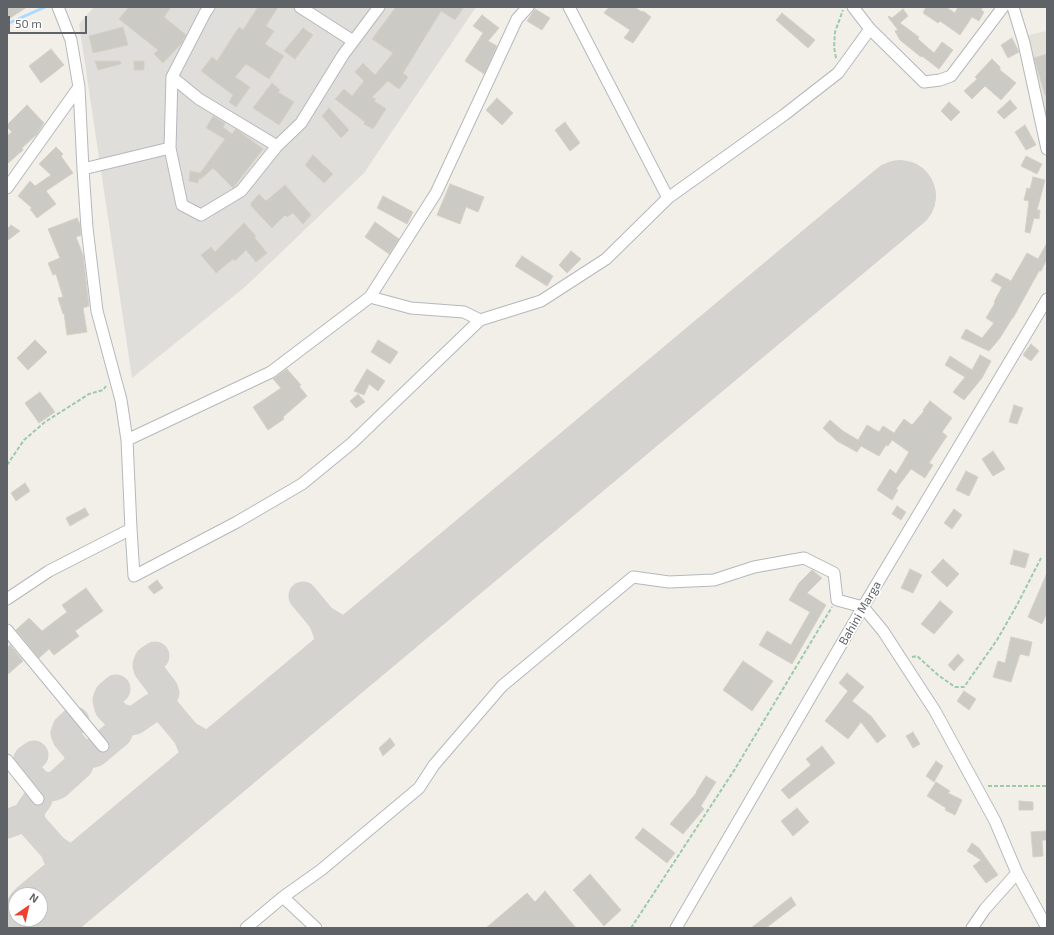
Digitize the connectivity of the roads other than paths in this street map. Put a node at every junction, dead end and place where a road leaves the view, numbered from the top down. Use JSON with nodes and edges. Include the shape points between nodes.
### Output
{"nodes":[{"id":1,"x":58,"y":7,"type":"edge"},
{"id":2,"x":209,"y":7,"type":"edge"},
{"id":3,"x":300,"y":7,"type":"edge"},
{"id":4,"x":379,"y":7,"type":"edge"},
{"id":5,"x":528,"y":7,"type":"edge"},
{"id":6,"x":569,"y":7,"type":"edge"},
{"id":7,"x":852,"y":7,"type":"edge"},
{"id":8,"x":1003,"y":7,"type":"edge"},
{"id":9,"x":1013,"y":7,"type":"edge"},
{"id":10,"x":870,"y":29,"type":"junction"},
{"id":11,"x":353,"y":41,"type":"junction"},
{"id":12,"x":172,"y":77,"type":"junction"},
{"id":13,"x":79,"y":87,"type":"junction"},
{"id":14,"x":277,"y":146,"type":"junction"},
{"id":15,"x":170,"y":148,"type":"junction"},
{"id":16,"x":1047,"y":149,"type":"edge"},
{"id":17,"x":83,"y":169,"type":"junction"},
{"id":18,"x":7,"y":188,"type":"edge"},
{"id":19,"x":668,"y":198,"type":"junction"},
{"id":20,"x":370,"y":297,"type":"junction"},
{"id":21,"x":1047,"y":299,"type":"edge"},
{"id":22,"x":480,"y":320,"type":"junction"},
{"id":23,"x":127,"y":440,"type":"junction"},
{"id":24,"x":131,"y":529,"type":"junction"},
{"id":25,"x":7,"y":599,"type":"edge"},
{"id":26,"x":864,"y":607,"type":"junction"},
{"id":27,"x":7,"y":630,"type":"edge"},
{"id":28,"x":103,"y":746,"type":"dead end"},
{"id":29,"x":7,"y":760,"type":"edge"},
{"id":30,"x":38,"y":799,"type":"dead end"},
{"id":31,"x":1018,"y":873,"type":"junction"},
{"id":32,"x":283,"y":897,"type":"junction"},
{"id":33,"x":246,"y":928,"type":"edge"},
{"id":34,"x":316,"y":928,"type":"edge"},
{"id":35,"x":676,"y":928,"type":"edge"},
{"id":36,"x":972,"y":928,"type":"edge"},
{"id":37,"x":1047,"y":928,"type":"edge"}],
"edges":[{"from":1,"to":13,"type":"street","via":[[71,40]]},
{"from":2,"to":12,"type":"street"},
{"from":3,"to":11,"type":"street"},
{"from":4,"to":11,"type":"street"},
{"from":5,"to":20,"type":"street","via":[[517,19],[436,193]]},
{"from":6,"to":19,"type":"street"},
{"from":7,"to":10,"type":"street"},
{"from":8,"to":10,"type":"street","via":[[951,76],[940,80],[924,82]]},
{"from":9,"to":16,"type":"street","via":[[1024,43]]},
{"from":10,"to":19,"type":"street","via":[[838,73]]},
{"from":11,"to":14,"type":"street","via":[[301,123]]},
{"from":12,"to":14,"type":"street","via":[[199,99]]},
{"from":12,"to":15,"type":"street"},
{"from":13,"to":17,"type":"street"},
{"from":13,"to":18,"type":"street"},
{"from":14,"to":15,"type":"street","via":[[241,191],[201,215],[182,205]]},
{"from":15,"to":17,"type":"street"},
{"from":17,"to":23,"type":"street","via":[[97,311],[122,400]]},
{"from":19,"to":22,"type":"street","via":[[606,259],[541,301]]},
{"from":20,"to":22,"type":"street","via":[[411,308],[464,312]]},
{"from":20,"to":23,"type":"street","via":[[271,372]]},
{"from":21,"to":26,"type":"street","name":"Bahini Marga"},
{"from":22,"to":24,"type":"street","via":[[352,443],[296,488],[134,576]]},
{"from":23,"to":24,"type":"street"},
{"from":24,"to":25,"type":"street","via":[[49,571]]},
{"from":26,"to":31,"type":"street","via":[[883,631],[935,711],[995,821]]},
{"from":26,"to":32,"type":"street","via":[[837,600],[834,573],[804,558],[754,567],[714,580],[669,582],[633,577],[502,686],[434,765],[419,788],[321,870]]},
{"from":26,"to":35,"type":"street","name":"Bahini Marga"},
{"from":27,"to":28,"type":"street"},
{"from":29,"to":30,"type":"street"},
{"from":31,"to":36,"type":"street","via":[[985,909]]},
{"from":31,"to":37,"type":"street"},
{"from":32,"to":33,"type":"street"},
{"from":32,"to":34,"type":"street"}]}
